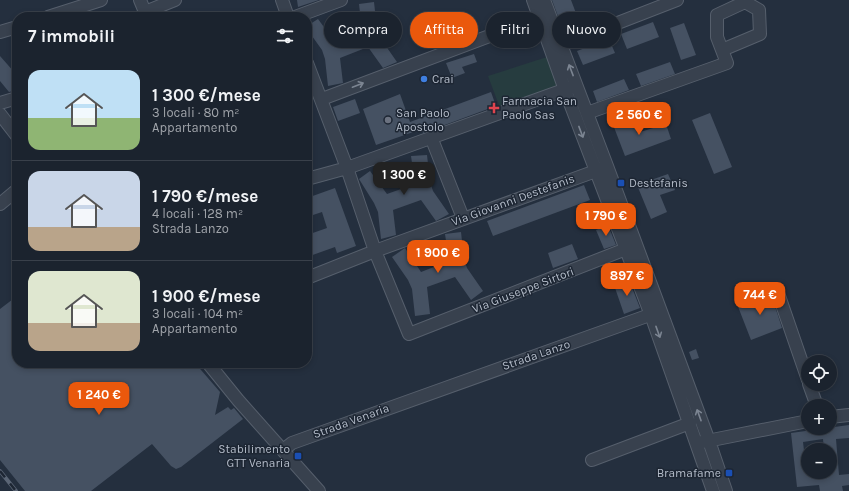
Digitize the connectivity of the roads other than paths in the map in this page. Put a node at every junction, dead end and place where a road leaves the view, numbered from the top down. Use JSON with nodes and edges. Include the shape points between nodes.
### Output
{"nodes":[{"id":1,"x":140,"y":0,"type":"edge"},
{"id":2,"x":175,"y":0,"type":"edge"},
{"id":3,"x":282,"y":0,"type":"edge"},
{"id":4,"x":340,"y":0,"type":"edge"},
{"id":5,"x":533,"y":0,"type":"edge"},
{"id":6,"x":544,"y":0,"type":"edge"},
{"id":7,"x":677,"y":0,"type":"edge"},
{"id":8,"x":95,"y":1,"type":"edge"},
{"id":9,"x":63,"y":12,"type":"edge"},
{"id":10,"x":286,"y":12,"type":"edge"},
{"id":11,"x":308,"y":12,"type":"edge"},
{"id":12,"x":538,"y":12,"type":"edge"},
{"id":13,"x":552,"y":21,"type":"edge"},
{"id":14,"x":621,"y":22,"type":"edge"},
{"id":15,"x":12,"y":28,"type":"edge"},
{"id":16,"x":544,"y":29,"type":"edge"},
{"id":17,"x":0,"y":32,"type":"edge"},
{"id":18,"x":486,"y":37,"type":"edge"},
{"id":19,"x":562,"y":48,"type":"edge"},
{"id":20,"x":722,"y":50,"type":"dead end"},
{"id":21,"x":312,"y":76,"type":"edge"},
{"id":22,"x":577,"y":85,"type":"junction"},
{"id":23,"x":565,"y":90,"type":"junction"},
{"id":24,"x":12,"y":99,"type":"edge"},
{"id":25,"x":322,"y":99,"type":"junction"},
{"id":26,"x":0,"y":103,"type":"edge"},
{"id":27,"x":587,"y":113,"type":"junction"},
{"id":28,"x":0,"y":114,"type":"edge"},
{"id":29,"x":12,"y":130,"type":"edge"},
{"id":30,"x":431,"y":137,"type":"junction"},
{"id":31,"x":348,"y":168,"type":"junction"},
{"id":32,"x":602,"y":168,"type":"junction"},
{"id":33,"x":312,"y":178,"type":"edge"},
{"id":34,"x":12,"y":194,"type":"edge"},
{"id":35,"x":0,"y":204,"type":"edge"},
{"id":36,"x":463,"y":218,"type":"junction"},
{"id":37,"x":631,"y":247,"type":"junction"},
{"id":38,"x":375,"y":250,"type":"junction"},
{"id":39,"x":312,"y":276,"type":"edge"},
{"id":40,"x":777,"y":290,"type":"dead end"},
{"id":41,"x":656,"y":313,"type":"junction"},
{"id":42,"x":801,"y":360,"type":"edge"},
{"id":43,"x":212,"y":368,"type":"edge"},
{"id":44,"x":421,"y":396,"type":"joint"},
{"id":45,"x":849,"y":415,"type":"edge"},
{"id":46,"x":837,"y":416,"type":"edge"},
{"id":47,"x":801,"y":422,"type":"edge"},
{"id":48,"x":690,"y":423,"type":"junction"},
{"id":49,"x":703,"y":442,"type":"junction"},
{"id":50,"x":283,"y":450,"type":"junction"},
{"id":51,"x":592,"y":460,"type":"dead end"},
{"id":52,"x":319,"y":491,"type":"edge"},
{"id":53,"x":713,"y":491,"type":"edge"},
{"id":54,"x":726,"y":491,"type":"edge"}],
"edges":[{"from":1,"to":2,"type":"street","via":[[145,12]]},
{"from":3,"to":10,"type":"street"},
{"from":4,"to":11,"type":"street"},
{"from":5,"to":12,"type":"street"},
{"from":6,"to":13,"type":"street"},
{"from":7,"to":14,"type":"street"},
{"from":8,"to":9,"type":"street"},
{"from":15,"to":17,"type":"street"},
{"from":16,"to":23,"type":"street"},
{"from":25,"to":18,"type":"street","one_way":true},
{"from":22,"to":19,"type":"street","one_way":true},
{"from":20,"to":27,"type":"street","via":[[727,63]]},
{"from":21,"to":25,"type":"street"},
{"from":22,"to":23,"type":"street"},
{"from":22,"to":27,"type":"street"},
{"from":23,"to":30,"type":"street"},
{"from":23,"to":32,"type":"street","one_way":true},
{"from":24,"to":26,"type":"street"},
{"from":25,"to":31,"type":"street"},
{"from":27,"to":32,"type":"street"},
{"from":28,"to":29,"type":"street"},
{"from":30,"to":31,"type":"street"},
{"from":30,"to":36,"type":"street"},
{"from":31,"to":33,"type":"street"},
{"from":31,"to":38,"type":"street"},
{"from":32,"to":36,"type":"street","name":"Via Giovanni Destefanis"},
{"from":32,"to":37,"type":"street"},
{"from":34,"to":35,"type":"street"},
{"from":36,"to":38,"type":"street","name":"Via Giovanni Destefanis"},
{"from":37,"to":38,"type":"street","name":"Via Giuseppe Sirtori","via":[[409,334]]},
{"from":37,"to":41,"type":"street"},
{"from":38,"to":39,"type":"street","name":"Via Giovanni Destefanis"},
{"from":40,"to":42,"type":"street"},
{"from":41,"to":44,"type":"street","name":"Strada Lanzo"},
{"from":41,"to":48,"type":"street","one_way":true},
{"from":49,"to":41,"type":"street","one_way":true},
{"from":43,"to":50,"type":"street"},
{"from":44,"to":50,"type":"street","name":"Strada Venaria","via":[[292,443]]},
{"from":45,"to":46,"type":"street"},
{"from":47,"to":49,"type":"street"},
{"from":48,"to":49,"type":"street"},
{"from":48,"to":51,"type":"street"},
{"from":49,"to":53,"type":"street"},
{"from":49,"to":54,"type":"street"},
{"from":50,"to":52,"type":"street"}]}
